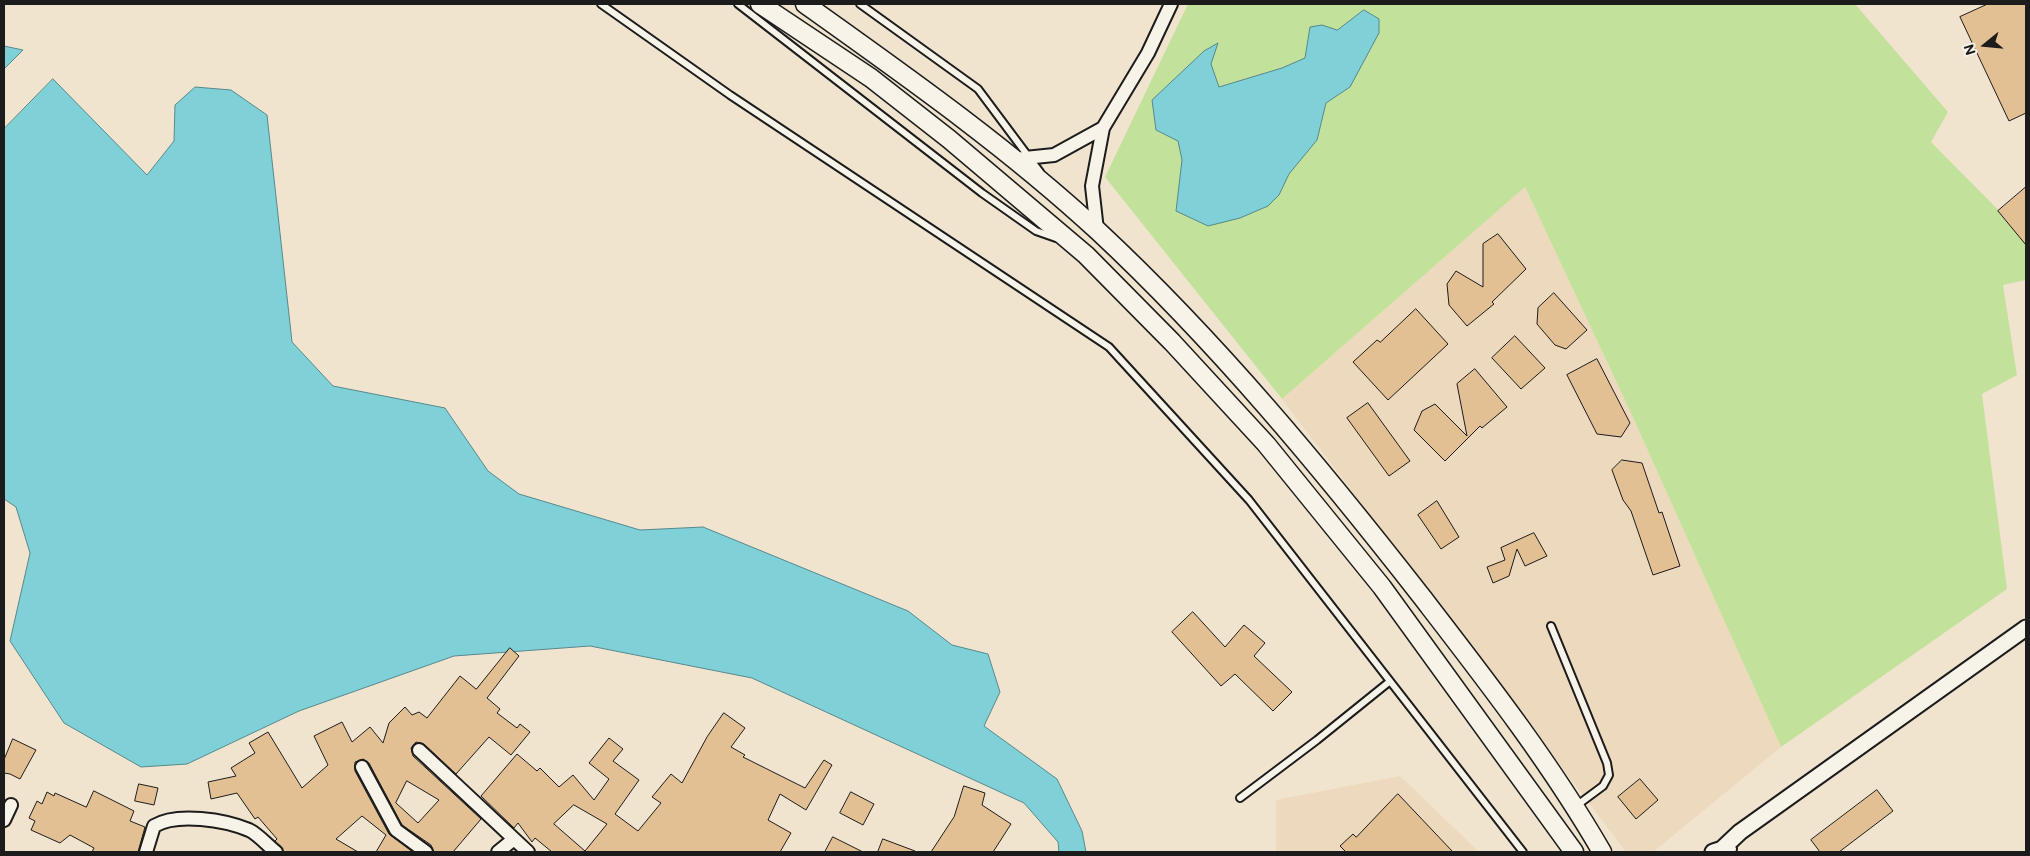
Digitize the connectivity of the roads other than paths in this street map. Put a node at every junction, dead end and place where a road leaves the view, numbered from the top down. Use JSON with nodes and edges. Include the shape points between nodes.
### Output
{"nodes":[{"id":1,"x":601,"y":4,"type":"edge"},
{"id":2,"x":738,"y":4,"type":"edge"},
{"id":3,"x":760,"y":4,"type":"edge"},
{"id":4,"x":805,"y":4,"type":"edge"},
{"id":5,"x":860,"y":4,"type":"edge"},
{"id":6,"x":1171,"y":4,"type":"edge"},
{"id":7,"x":1103,"y":128,"type":"junction"},
{"id":8,"x":1023,"y":159,"type":"junction"},
{"id":9,"x":1097,"y":230,"type":"junction"},
{"id":10,"x":1072,"y":243,"type":"junction"},
{"id":11,"x":1551,"y":626,"type":"dead end"},
{"id":12,"x":2026,"y":628,"type":"edge"},
{"id":13,"x":1389,"y":682,"type":"junction"},
{"id":14,"x":419,"y":750,"type":"dead end"},
{"id":15,"x":362,"y":767,"type":"dead end"},
{"id":16,"x":1240,"y":798,"type":"dead end"},
{"id":17,"x":11,"y":805,"type":"dead end"},
{"id":18,"x":1575,"y":807,"type":"junction"},
{"id":19,"x":4,"y":820,"type":"edge"},
{"id":20,"x":1740,"y":832,"type":"junction"},
{"id":21,"x":514,"y":839,"type":"junction"},
{"id":22,"x":1732,"y":851,"type":"edge"},
{"id":23,"x":146,"y":852,"type":"edge"},
{"id":24,"x":276,"y":852,"type":"edge"},
{"id":25,"x":426,"y":852,"type":"edge"},
{"id":26,"x":498,"y":852,"type":"edge"},
{"id":27,"x":528,"y":852,"type":"edge"},
{"id":28,"x":1524,"y":852,"type":"edge"},
{"id":29,"x":1574,"y":852,"type":"edge"},
{"id":30,"x":1602,"y":852,"type":"edge"},
{"id":31,"x":1713,"y":852,"type":"edge"}],
"edges":[{"from":1,"to":13,"type":"lane","via":[[730,95],[1109,346],[1249,500]]},
{"from":2,"to":10,"type":"lane","via":[[982,193],[1036,231]]},
{"from":3,"to":10,"type":"main road","via":[[871,78]]},
{"from":4,"to":8,"type":"main road"},
{"from":5,"to":8,"type":"lane","via":[[978,89]]},
{"from":6,"to":7,"type":"street","via":[[1148,53]]},
{"from":7,"to":8,"type":"street","via":[[1054,155]]},
{"from":7,"to":9,"type":"street","via":[[1092,186]]},
{"from":8,"to":9,"type":"main road","via":[[1054,194]]},
{"from":9,"to":18,"type":"main road","via":[[1171,302],[1293,437],[1501,700]]},
{"from":10,"to":29,"type":"main road","via":[[1166,336],[1266,444],[1382,587]]},
{"from":11,"to":18,"type":"lane","via":[[1609,775],[1603,786]]},
{"from":12,"to":20,"type":"street"},
{"from":13,"to":16,"type":"lane"},
{"from":13,"to":28,"type":"lane"},
{"from":14,"to":21,"type":"street"},
{"from":15,"to":25,"type":"street","via":[[396,830]]},
{"from":17,"to":19,"type":"street"},
{"from":18,"to":30,"type":"main road"},
{"from":20,"to":22,"type":"street"},
{"from":20,"to":31,"type":"street","via":[[1722,849]]},
{"from":21,"to":26,"type":"street"},
{"from":21,"to":27,"type":"street"},
{"from":23,"to":24,"type":"street","via":[[154,826],[164,820],[198,818],[250,830]]}]}
